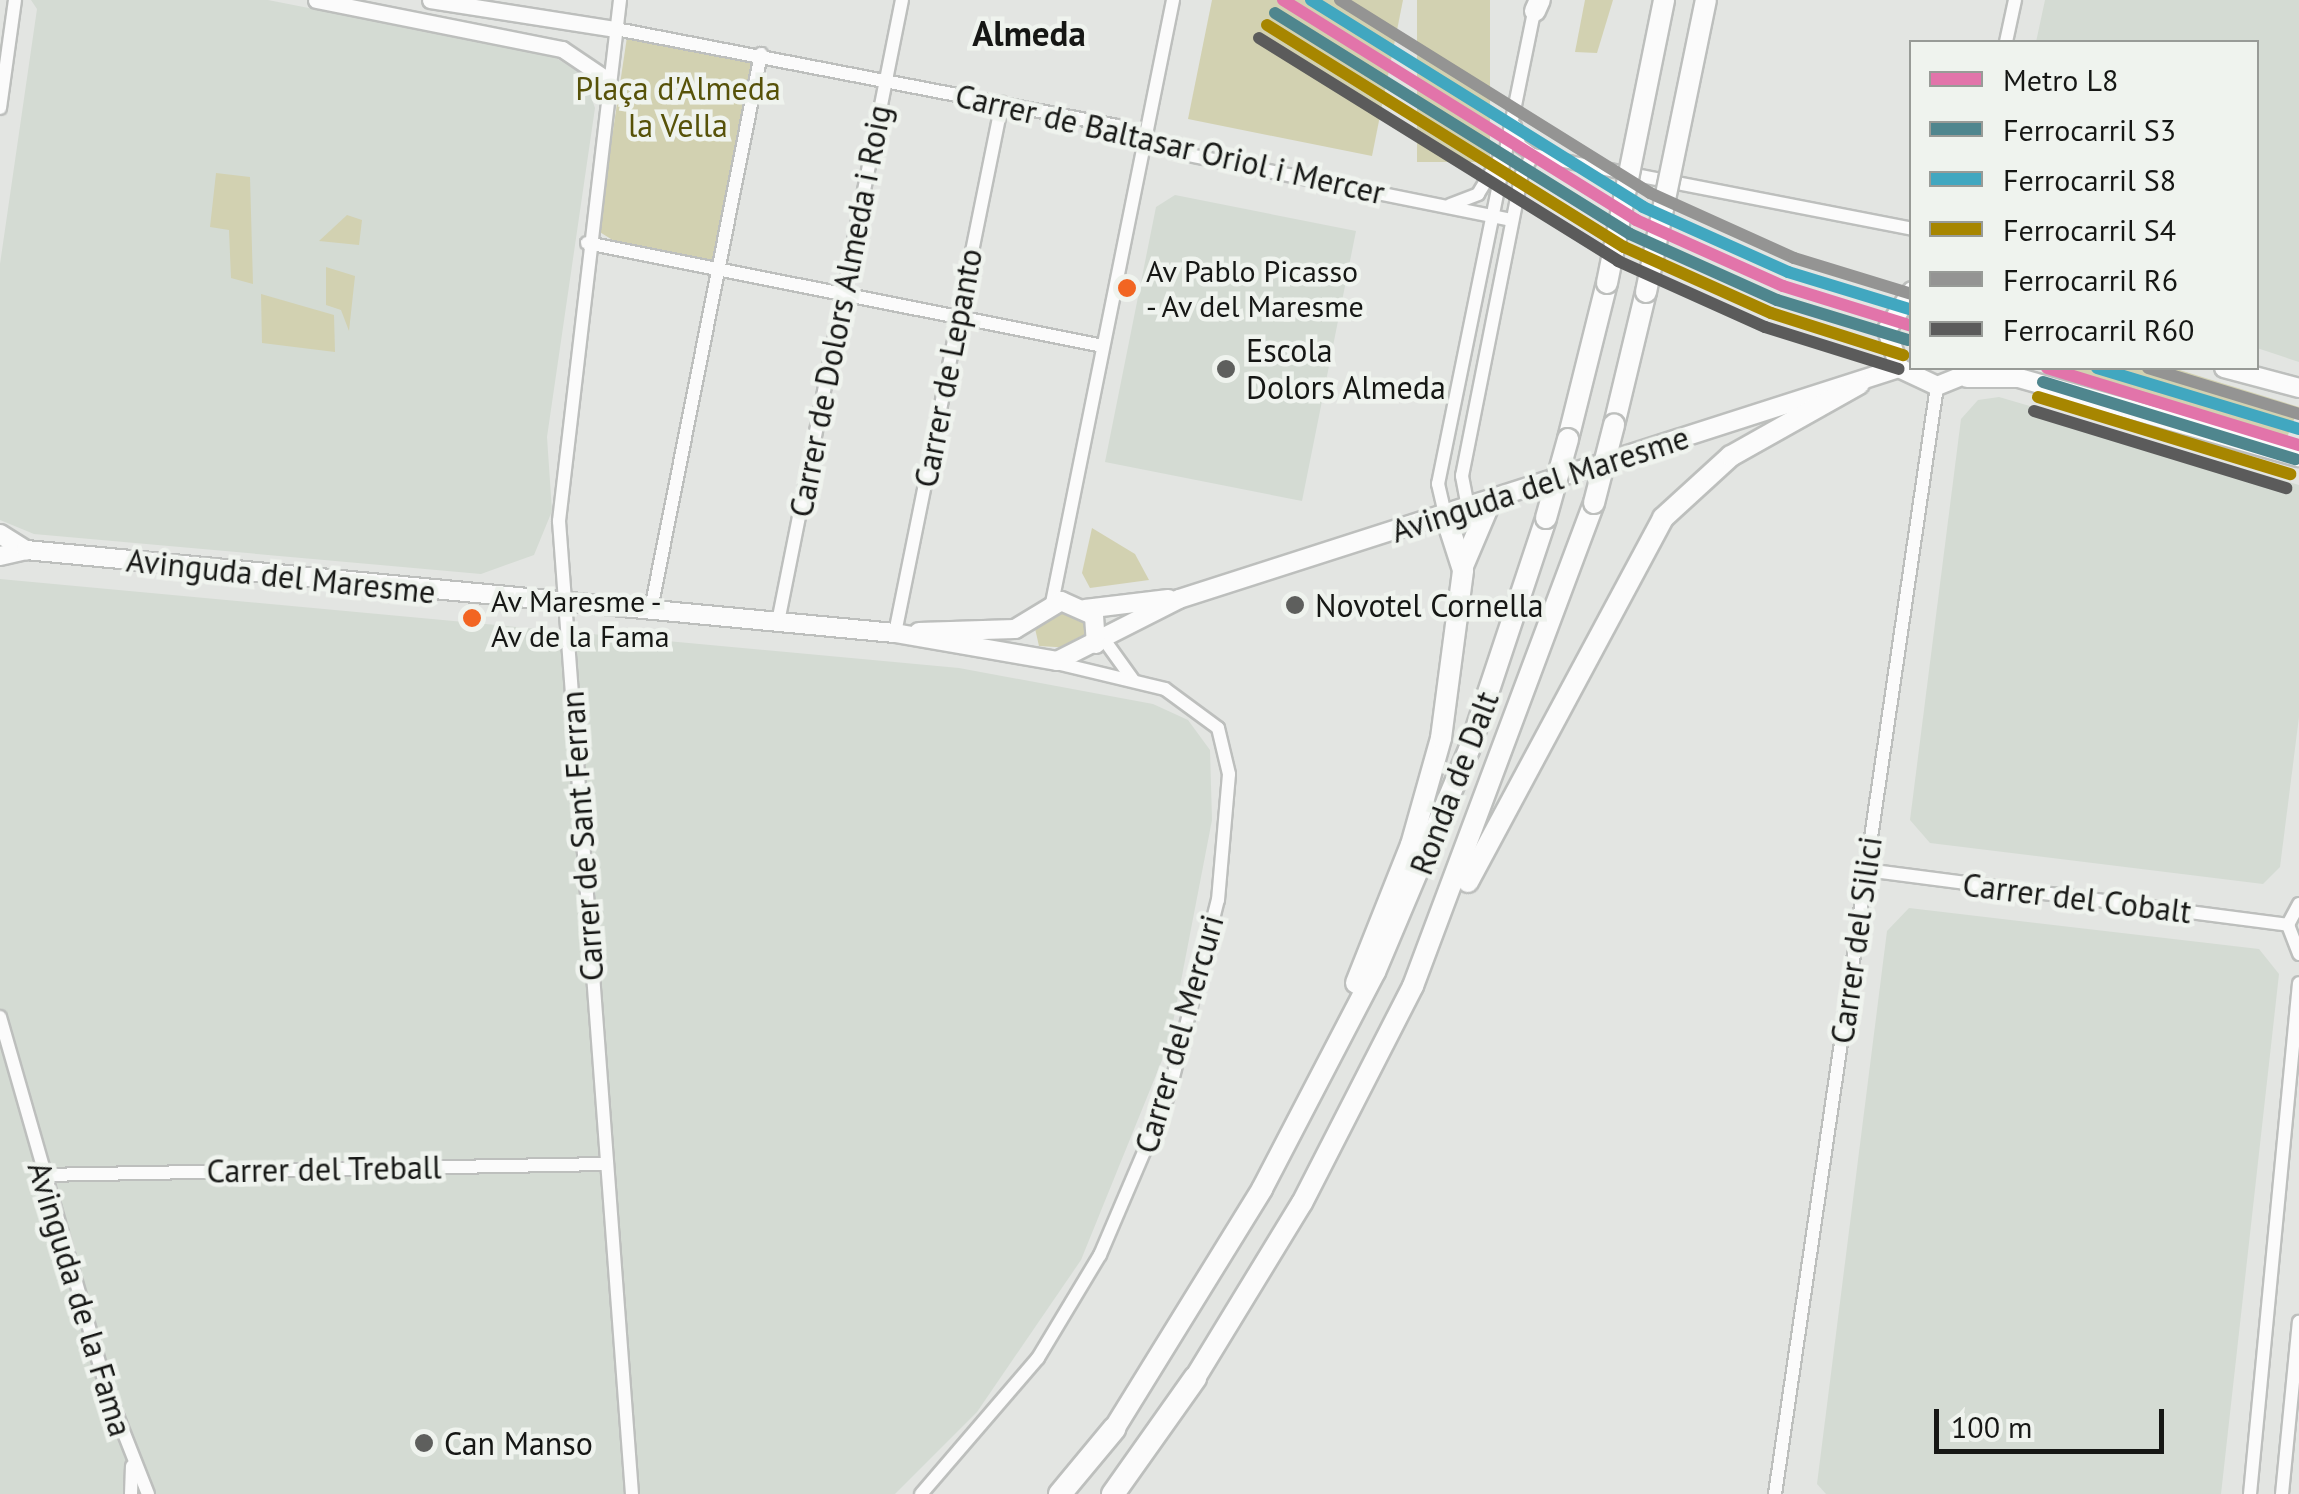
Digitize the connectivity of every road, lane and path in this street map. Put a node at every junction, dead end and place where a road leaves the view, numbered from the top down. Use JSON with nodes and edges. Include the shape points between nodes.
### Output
{"nodes":[{"id":1,"x":15,"y":0,"type":"edge"},
{"id":2,"x":316,"y":0,"type":"edge"},
{"id":3,"x":430,"y":0,"type":"edge"},
{"id":4,"x":620,"y":0,"type":"edge"},
{"id":5,"x":902,"y":0,"type":"edge"},
{"id":6,"x":1173,"y":0,"type":"edge"},
{"id":7,"x":1664,"y":0,"type":"edge"},
{"id":8,"x":1706,"y":0,"type":"edge"},
{"id":9,"x":2015,"y":0,"type":"edge"},
{"id":10,"x":1537,"y":4,"type":"edge"},
{"id":11,"x":616,"y":29,"type":"junction"},
{"id":12,"x":2006,"y":40,"type":"edge"},
{"id":13,"x":761,"y":54,"type":"junction"},
{"id":14,"x":608,"y":80,"type":"junction"},
{"id":15,"x":886,"y":80,"type":"junction"},
{"id":16,"x":1002,"y":102,"type":"junction"},
{"id":17,"x":0,"y":108,"type":"edge"},
{"id":18,"x":1514,"y":114,"type":"junction"},
{"id":19,"x":1145,"y":137,"type":"junction"},
{"id":20,"x":1508,"y":140,"type":"junction"},
{"id":21,"x":1533,"y":155,"type":"junction"},
{"id":22,"x":1446,"y":206,"type":"junction"},
{"id":23,"x":1492,"y":216,"type":"junction"},
{"id":24,"x":1512,"y":220,"type":"junction"},
{"id":25,"x":1909,"y":228,"type":"edge"},
{"id":26,"x":587,"y":243,"type":"junction"},
{"id":27,"x":719,"y":269,"type":"junction"},
{"id":28,"x":843,"y":294,"type":"junction"},
{"id":29,"x":1909,"y":295,"type":"edge"},
{"id":30,"x":958,"y":317,"type":"junction"},
{"id":31,"x":1103,"y":346,"type":"junction"},
{"id":32,"x":1900,"y":368,"type":"junction"},
{"id":33,"x":2232,"y":370,"type":"edge"},
{"id":34,"x":1972,"y":373,"type":"edge"},
{"id":35,"x":1858,"y":384,"type":"junction"},
{"id":36,"x":1937,"y":386,"type":"junction"},
{"id":37,"x":2299,"y":388,"type":"edge"},
{"id":38,"x":2299,"y":457,"type":"edge"},
{"id":39,"x":1491,"y":500,"type":"junction"},
{"id":40,"x":1468,"y":507,"type":"junction"},
{"id":41,"x":1445,"y":514,"type":"junction"},
{"id":42,"x":0,"y":534,"type":"edge"},
{"id":43,"x":26,"y":550,"type":"junction"},
{"id":44,"x":0,"y":556,"type":"edge"},
{"id":45,"x":1463,"y":570,"type":"junction"},
{"id":46,"x":1178,"y":599,"type":"junction"},
{"id":47,"x":564,"y":603,"type":"junction"},
{"id":48,"x":1052,"y":603,"type":"junction"},
{"id":49,"x":1085,"y":609,"type":"junction"},
{"id":50,"x":651,"y":610,"type":"junction"},
{"id":51,"x":778,"y":622,"type":"junction"},
{"id":52,"x":1026,"y":625,"type":"junction"},
{"id":53,"x":895,"y":633,"type":"junction"},
{"id":54,"x":1100,"y":640,"type":"junction"},
{"id":55,"x":1040,"y":658,"type":"junction"},
{"id":56,"x":1133,"y":680,"type":"junction"},
{"id":57,"x":1866,"y":870,"type":"junction"},
{"id":58,"x":2299,"y":904,"type":"edge"},
{"id":59,"x":2288,"y":925,"type":"junction"},
{"id":60,"x":2299,"y":954,"type":"edge"},
{"id":61,"x":2299,"y":983,"type":"edge"},
{"id":62,"x":1413,"y":986,"type":"junction"},
{"id":63,"x":0,"y":1018,"type":"edge"},
{"id":64,"x":1299,"y":1123,"type":"junction"},
{"id":65,"x":607,"y":1164,"type":"junction"},
{"id":66,"x":42,"y":1175,"type":"junction"},
{"id":67,"x":2299,"y":1322,"type":"edge"},
{"id":68,"x":1196,"y":1378,"type":"junction"},
{"id":69,"x":1114,"y":1429,"type":"joint"},
{"id":70,"x":132,"y":1463,"type":"junction"},
{"id":71,"x":131,"y":1494,"type":"edge"},
{"id":72,"x":148,"y":1494,"type":"edge"},
{"id":73,"x":632,"y":1494,"type":"edge"},
{"id":74,"x":922,"y":1494,"type":"edge"},
{"id":75,"x":1064,"y":1494,"type":"edge"},
{"id":76,"x":1113,"y":1494,"type":"edge"},
{"id":77,"x":1128,"y":1494,"type":"edge"},
{"id":78,"x":1775,"y":1494,"type":"edge"},
{"id":79,"x":2250,"y":1494,"type":"edge"},
{"id":80,"x":2282,"y":1494,"type":"edge"}],
"edges":[{"from":1,"to":17,"type":"street"},
{"from":2,"to":14,"type":"street","via":[[562,48]]},
{"from":3,"to":11,"type":"street"},
{"from":4,"to":11,"type":"street","name":"Carrer de Sant Ferran"},
{"from":5,"to":15,"type":"street","name":"Carrer de Dolors Almeda i Roig"},
{"from":6,"to":19,"type":"street"},
{"from":7,"to":64,"type":"highway","name":"Ronda de Dalt","bridge":true,"via":[[1606,282],[1546,518],[1446,809]]},
{"from":8,"to":62,"type":"highway","name":"Ronda de Dalt","bridge":true,"via":[[1646,292],[1594,502]]},
{"from":9,"to":12,"type":"street"},
{"from":10,"to":18,"type":"street"},
{"from":11,"to":13,"type":"street","name":"Carrer de Baltasar Oriol i Mercer"},
{"from":11,"to":14,"type":"street","name":"Carrer de Sant Ferran"},
{"from":13,"to":15,"type":"street","name":"Carrer de Baltasar Oriol i Mercer"},
{"from":13,"to":27,"type":"street"},
{"from":14,"to":26,"type":"street","name":"Carrer de Sant Ferran"},
{"from":15,"to":16,"type":"street","name":"Carrer de Baltasar Oriol i Mercer"},
{"from":15,"to":28,"type":"street","name":"Carrer de Dolors Almeda i Roig"},
{"from":16,"to":19,"type":"street","name":"Carrer de Baltasar Oriol i Mercer"},
{"from":16,"to":30,"type":"street","name":"Carrer de Lepanto"},
{"from":18,"to":20,"type":"street"},
{"from":18,"to":21,"type":"street","via":[[1519,145]]},
{"from":19,"to":22,"type":"street","name":"Carrer de Baltasar Oriol i Mercer","via":[[1174,152]]},
{"from":19,"to":31,"type":"street"},
{"from":20,"to":22,"type":"street","via":[[1482,190]]},
{"from":20,"to":23,"type":"street"},
{"from":21,"to":24,"type":"street"},
{"from":21,"to":25,"type":"street"},
{"from":22,"to":23,"type":"street","name":"Carrer de Baltasar Oriol i Mercer"},
{"from":23,"to":24,"type":"street","name":"Carrer de Baltasar Oriol i Mercer"},
{"from":23,"to":41,"type":"street","via":[[1438,484]]},
{"from":24,"to":40,"type":"street","via":[[1462,476]]},
{"from":26,"to":27,"type":"street"},
{"from":26,"to":47,"type":"street","name":"Carrer de Sant Ferran","via":[[564,417]]},
{"from":27,"to":28,"type":"street"},
{"from":27,"to":50,"type":"street"},
{"from":28,"to":30,"type":"street"},
{"from":28,"to":51,"type":"street","name":"Carrer de Dolors Almeda i Roig"},
{"from":29,"to":32,"type":"main road","via":[[1888,330]]},
{"from":30,"to":31,"type":"street"},
{"from":30,"to":53,"type":"street","name":"Carrer de Lepanto"},
{"from":31,"to":48,"type":"street"},
{"from":32,"to":35,"type":"main road","name":"Avinguda del Maresme"},
{"from":32,"to":36,"type":"main road"},
{"from":33,"to":37,"type":"main road"},
{"from":34,"to":36,"type":"main road"},
{"from":34,"to":38,"type":"main road","via":[[2019,378]]},
{"from":35,"to":39,"type":"main road","name":"Avinguda del Maresme"},
{"from":35,"to":62,"type":"highway","via":[[1731,456],[1653,532]]},
{"from":36,"to":57,"type":"street","name":"Carrer del Silici"},
{"from":39,"to":40,"type":"main road","name":"Avinguda del Maresme"},
{"from":39,"to":45,"type":"highway"},
{"from":40,"to":41,"type":"main road","name":"Avinguda del Maresme"},
{"from":41,"to":45,"type":"highway"},
{"from":41,"to":46,"type":"main road","name":"Avinguda del Maresme"},
{"from":42,"to":43,"type":"main road","name":"Avinguda del Maresme"},
{"from":43,"to":44,"type":"main road","name":"Avinguda del Maresme"},
{"from":43,"to":47,"type":"main road","name":"Avinguda del Maresme"},
{"from":45,"to":64,"type":"highway","via":[[1422,814]]},
{"from":46,"to":49,"type":"main road"},
{"from":46,"to":54,"type":"main road"},
{"from":47,"to":50,"type":"main road","name":"Avinguda del Maresme"},
{"from":47,"to":65,"type":"street","name":"Carrer de Sant Ferran"},
{"from":48,"to":49,"type":"main road"},
{"from":48,"to":52,"type":"main road"},
{"from":49,"to":54,"type":"main road"},
{"from":50,"to":51,"type":"main road","name":"Avinguda del Maresme"},
{"from":51,"to":53,"type":"main road","name":"Avinguda del Maresme"},
{"from":52,"to":53,"type":"main road"},
{"from":52,"to":55,"type":"main road"},
{"from":53,"to":55,"type":"main road"},
{"from":54,"to":55,"type":"main road"},
{"from":54,"to":56,"type":"street"},
{"from":55,"to":56,"type":"street","name":"Carrer del Mercuri"},
{"from":56,"to":74,"type":"street","name":"Carrer del Mercuri","via":[[1188,699],[1218,728],[1228,757],[1218,900],[1192,1012],[1146,1153],[1073,1304],[1000,1409]]},
{"from":57,"to":59,"type":"street","name":"Carrer del Cobalt"},
{"from":57,"to":78,"type":"street","name":"Carrer del Silici"},
{"from":58,"to":59,"type":"street"},
{"from":59,"to":60,"type":"street"},
{"from":61,"to":79,"type":"street"},
{"from":62,"to":68,"type":"highway","name":"Ronda de Dalt","via":[[1302,1204]]},
{"from":63,"to":66,"type":"street","name":"Avinguda de la Fama"},
{"from":64,"to":69,"type":"highway","name":"Ronda de Dalt"},
{"from":65,"to":66,"type":"street","name":"Carrer del Treball"},
{"from":65,"to":73,"type":"street","name":"Carrer de Sant Ferran"},
{"from":66,"to":70,"type":"street","name":"Avinguda de la Fama"},
{"from":67,"to":80,"type":"street"},
{"from":68,"to":76,"type":"highway"},
{"from":68,"to":77,"type":"highway"},
{"from":69,"to":75,"type":"highway"},
{"from":70,"to":71,"type":"street"},
{"from":70,"to":72,"type":"street"}]}
